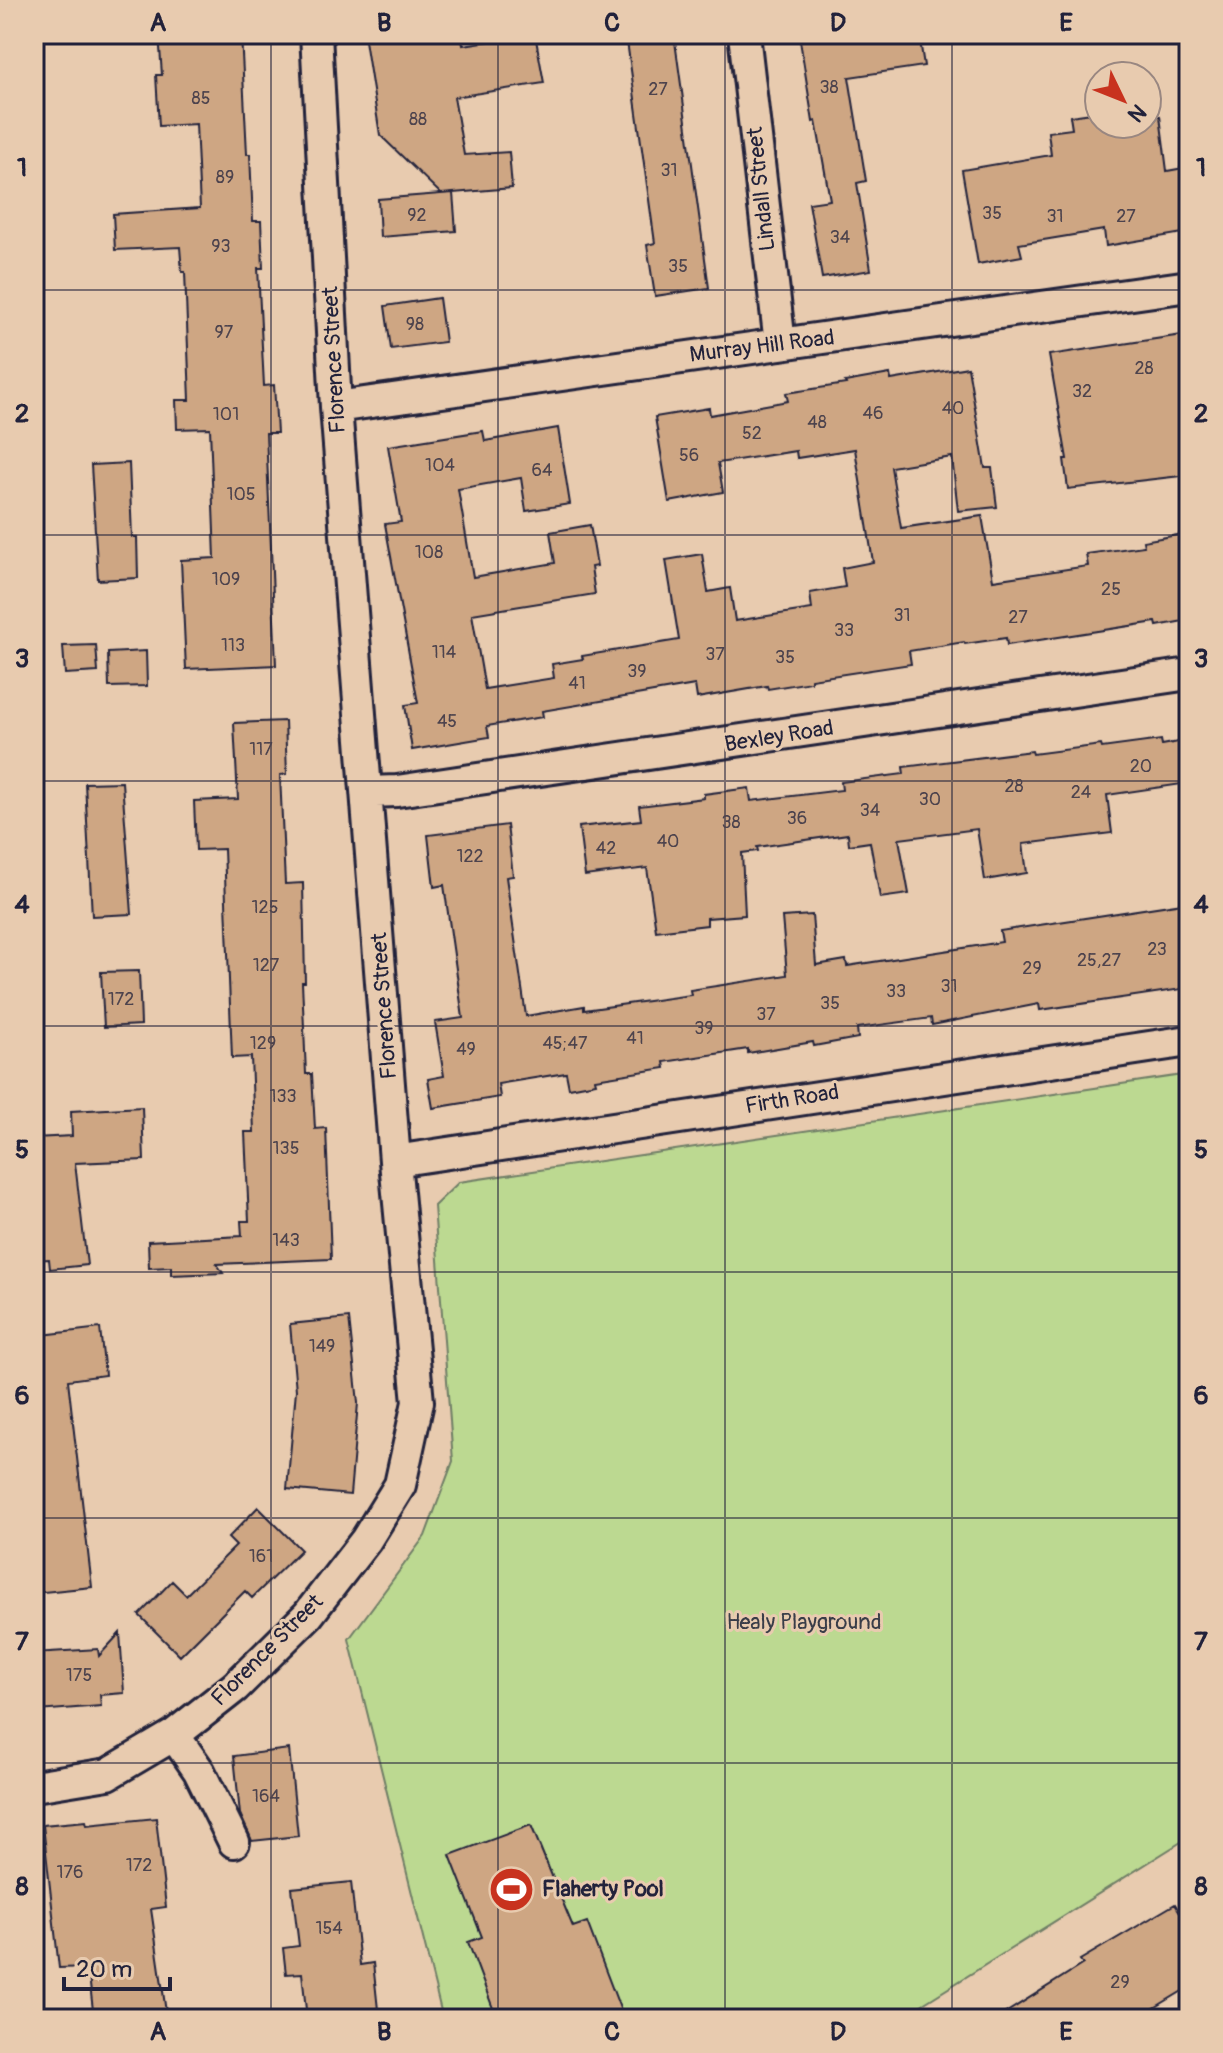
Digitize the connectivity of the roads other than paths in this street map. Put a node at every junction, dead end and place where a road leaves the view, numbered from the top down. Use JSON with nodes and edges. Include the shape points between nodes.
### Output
{"nodes":[{"id":1,"x":316,"y":34,"type":"edge"},
{"id":2,"x":744,"y":34,"type":"edge"},
{"id":3,"x":1189,"y":286,"type":"edge"},
{"id":4,"x":780,"y":344,"type":"junction"},
{"id":5,"x":336,"y":407,"type":"junction"},
{"id":6,"x":1189,"y":674,"type":"edge"},
{"id":7,"x":368,"y":792,"type":"junction"},
{"id":8,"x":1189,"y":1041,"type":"edge"},
{"id":9,"x":395,"y":1161,"type":"junction"},
{"id":10,"x":174,"y":1735,"type":"junction"},
{"id":11,"x":34,"y":1786,"type":"edge"},
{"id":12,"x":234,"y":1842,"type":"dead end"}],
"edges":[{"from":1,"to":5,"type":"street","name":"Florence Street"},
{"from":2,"to":4,"type":"street","name":"Lindall Street"},
{"from":3,"to":4,"type":"street","name":"Murray Hill Road"},
{"from":4,"to":5,"type":"street","name":"Murray Hill Road"},
{"from":5,"to":7,"type":"street","name":"Florence Street"},
{"from":6,"to":7,"type":"street","name":"Bexley Road","via":[[718,746]]},
{"from":7,"to":9,"type":"street","name":"Florence Street"},
{"from":8,"to":9,"type":"street","name":"Firth Road"},
{"from":9,"to":10,"type":"street","name":"Florence Street","via":[[418,1402],[400,1485],[366,1540],[308,1615],[235,1687]]},
{"from":10,"to":11,"type":"street","name":"Florence Street","via":[[108,1774]]},
{"from":10,"to":12,"type":"street","via":[[199,1771]]}]}
